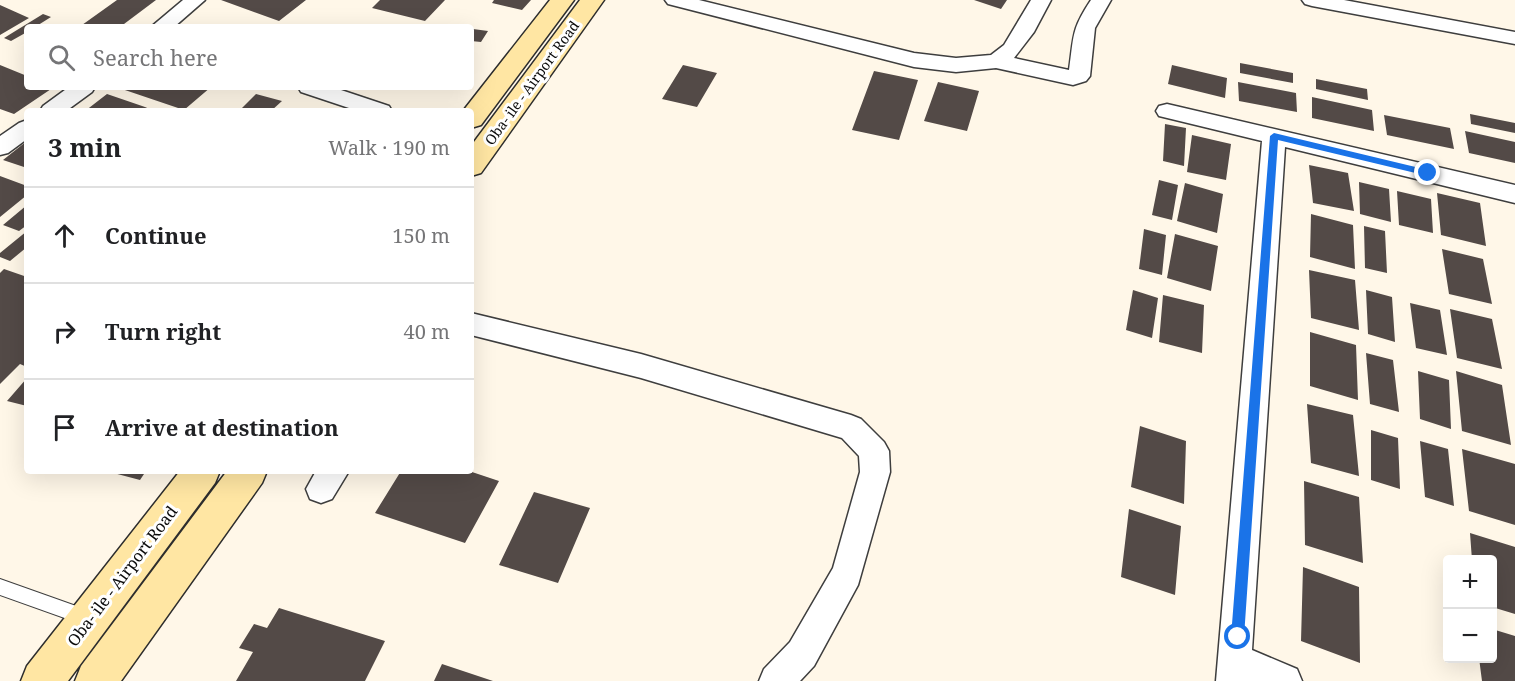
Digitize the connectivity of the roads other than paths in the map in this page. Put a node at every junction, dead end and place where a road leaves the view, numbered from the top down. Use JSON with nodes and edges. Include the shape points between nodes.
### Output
{"nodes":[{"id":1,"x":195,"y":0,"type":"edge"},
{"id":2,"x":562,"y":0,"type":"edge"},
{"id":3,"x":592,"y":0,"type":"edge"},
{"id":4,"x":675,"y":0,"type":"edge"},
{"id":5,"x":1041,"y":0,"type":"edge"},
{"id":6,"x":1101,"y":0,"type":"edge"},
{"id":7,"x":1311,"y":0,"type":"edge"},
{"id":8,"x":1419,"y":0,"type":"edge"},
{"id":9,"x":1425,"y":22,"type":"junction"},
{"id":10,"x":165,"y":24,"type":"edge"},
{"id":11,"x":1515,"y":38,"type":"edge"},
{"id":12,"x":996,"y":61,"type":"junction"},
{"id":13,"x":80,"y":90,"type":"edge"},
{"id":14,"x":318,"y":90,"type":"edge"},
{"id":15,"x":55,"y":108,"type":"edge"},
{"id":16,"x":372,"y":108,"type":"edge"},
{"id":17,"x":1167,"y":111,"type":"dead end"},
{"id":18,"x":474,"y":115,"type":"edge"},
{"id":19,"x":24,"y":130,"type":"edge"},
{"id":20,"x":1274,"y":136,"type":"junction"},
{"id":21,"x":0,"y":147,"type":"edge"},
{"id":22,"x":474,"y":162,"type":"edge"},
{"id":23,"x":1515,"y":194,"type":"edge"},
{"id":24,"x":474,"y":325,"type":"edge"},
{"id":25,"x":200,"y":474,"type":"edge"},
{"id":26,"x":247,"y":474,"type":"edge"},
{"id":27,"x":0,"y":587,"type":"edge"},
{"id":28,"x":80,"y":631,"type":"junction"},
{"id":29,"x":104,"y":670,"type":"edge"},
{"id":30,"x":1234,"y":671,"type":"edge"},
{"id":31,"x":42,"y":681,"type":"edge"},
{"id":32,"x":776,"y":681,"type":"edge"},
{"id":33,"x":1285,"y":681,"type":"edge"}],
"edges":[{"from":1,"to":10,"type":"street"},
{"from":2,"to":18,"type":"main road","name":"Oba- ile - Airport Road"},
{"from":3,"to":22,"type":"main road","name":"Oba- ile - Airport Road"},
{"from":4,"to":12,"type":"street","via":[[914,60],[956,65]]},
{"from":5,"to":12,"type":"street","via":[[1011,50]]},
{"from":6,"to":12,"type":"street","via":[[1086,26],[1079,75],[1066,78]]},
{"from":7,"to":9,"type":"street"},
{"from":8,"to":9,"type":"street"},
{"from":9,"to":11,"type":"street"},
{"from":13,"to":15,"type":"street"},
{"from":14,"to":16,"type":"street"},
{"from":17,"to":20,"type":"street"},
{"from":19,"to":21,"type":"street"},
{"from":20,"to":23,"type":"street"},
{"from":20,"to":30,"type":"street"},
{"from":24,"to":32,"type":"street","via":[[641,366],[851,428],[874,451],[875,472],[847,574],[802,654]]},
{"from":25,"to":28,"type":"main road","name":"Oba- ile - Airport Road"},
{"from":26,"to":29,"type":"main road"},
{"from":27,"to":28,"type":"lane"},
{"from":28,"to":29,"type":"main road"},
{"from":28,"to":31,"type":"main road","name":"Oba- ile - Airport Road"},
{"from":30,"to":33,"type":"street"}]}
